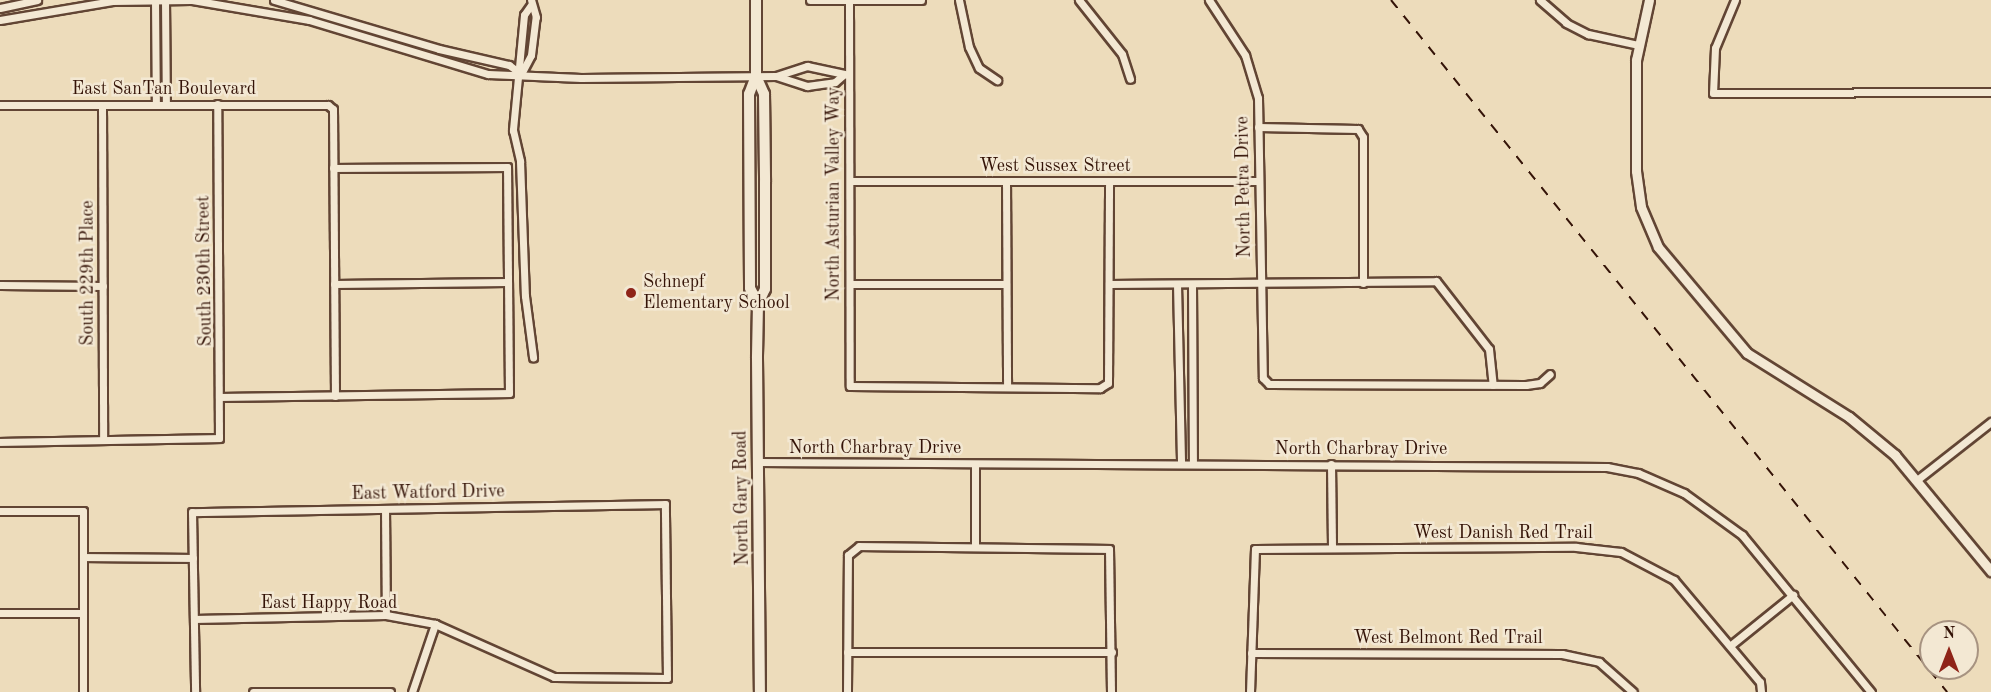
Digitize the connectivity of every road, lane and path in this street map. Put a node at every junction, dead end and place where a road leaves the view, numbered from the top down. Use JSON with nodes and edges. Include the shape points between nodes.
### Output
{"nodes":[{"id":1,"x":37,"y":0,"type":"edge"},
{"id":2,"x":192,"y":0,"type":"edge"},
{"id":3,"x":274,"y":0,"type":"edge"},
{"id":4,"x":756,"y":0,"type":"edge"},
{"id":5,"x":921,"y":0,"type":"edge"},
{"id":6,"x":959,"y":0,"type":"edge"},
{"id":7,"x":1079,"y":0,"type":"edge"},
{"id":8,"x":1209,"y":0,"type":"edge"},
{"id":9,"x":1540,"y":0,"type":"edge"},
{"id":10,"x":1649,"y":0,"type":"edge"},
{"id":11,"x":1736,"y":0,"type":"edge"},
{"id":12,"x":155,"y":1,"type":"edge"},
{"id":13,"x":165,"y":1,"type":"edge"},
{"id":14,"x":810,"y":1,"type":"edge"},
{"id":15,"x":849,"y":1,"type":"edge"},
{"id":16,"x":531,"y":2,"type":"edge"},
{"id":17,"x":0,"y":8,"type":"edge"},
{"id":18,"x":0,"y":20,"type":"edge"},
{"id":19,"x":1638,"y":45,"type":"junction"},
{"id":20,"x":815,"y":68,"type":"junction"},
{"id":21,"x":521,"y":74,"type":"junction"},
{"id":22,"x":846,"y":75,"type":"junction"},
{"id":23,"x":756,"y":76,"type":"junction"},
{"id":24,"x":776,"y":76,"type":"junction"},
{"id":25,"x":1130,"y":79,"type":"dead end"},
{"id":26,"x":996,"y":80,"type":"dead end"},
{"id":27,"x":814,"y":84,"type":"junction"},
{"id":28,"x":1991,"y":92,"type":"edge"},
{"id":29,"x":217,"y":104,"type":"junction"},
{"id":30,"x":0,"y":105,"type":"edge"},
{"id":31,"x":102,"y":105,"type":"junction"},
{"id":32,"x":156,"y":105,"type":"junction"},
{"id":33,"x":166,"y":105,"type":"junction"},
{"id":34,"x":1258,"y":127,"type":"junction"},
{"id":35,"x":333,"y":168,"type":"junction"},
{"id":36,"x":850,"y":181,"type":"junction"},
{"id":37,"x":1006,"y":181,"type":"junction"},
{"id":38,"x":1109,"y":181,"type":"junction"},
{"id":39,"x":1259,"y":181,"type":"junction"},
{"id":40,"x":508,"y":282,"type":"junction"},
{"id":41,"x":1261,"y":283,"type":"junction"},
{"id":42,"x":1363,"y":283,"type":"junction"},
{"id":43,"x":334,"y":284,"type":"junction"},
{"id":44,"x":850,"y":284,"type":"junction"},
{"id":45,"x":1006,"y":284,"type":"junction"},
{"id":46,"x":1109,"y":284,"type":"junction"},
{"id":47,"x":1177,"y":284,"type":"junction"},
{"id":48,"x":1192,"y":284,"type":"junction"},
{"id":49,"x":0,"y":285,"type":"edge"},
{"id":50,"x":103,"y":286,"type":"junction"},
{"id":51,"x":758,"y":304,"type":"junction"},
{"id":52,"x":533,"y":357,"type":"dead end"},
{"id":53,"x":1550,"y":374,"type":"dead end"},
{"id":54,"x":1193,"y":380,"type":"junction"},
{"id":55,"x":1176,"y":382,"type":"junction"},
{"id":56,"x":1493,"y":385,"type":"junction"},
{"id":57,"x":1007,"y":387,"type":"junction"},
{"id":58,"x":335,"y":396,"type":"junction"},
{"id":59,"x":222,"y":397,"type":"junction"},
{"id":60,"x":1991,"y":422,"type":"edge"},
{"id":61,"x":103,"y":440,"type":"junction"},
{"id":62,"x":0,"y":442,"type":"edge"},
{"id":63,"x":758,"y":462,"type":"junction"},
{"id":64,"x":975,"y":464,"type":"junction"},
{"id":65,"x":1180,"y":464,"type":"junction"},
{"id":66,"x":1193,"y":464,"type":"junction"},
{"id":67,"x":1331,"y":464,"type":"junction"},
{"id":68,"x":1918,"y":479,"type":"junction"},
{"id":69,"x":385,"y":509,"type":"junction"},
{"id":70,"x":0,"y":511,"type":"edge"},
{"id":71,"x":975,"y":546,"type":"junction"},
{"id":72,"x":1332,"y":548,"type":"junction"},
{"id":73,"x":83,"y":557,"type":"junction"},
{"id":74,"x":193,"y":558,"type":"junction"},
{"id":75,"x":1991,"y":571,"type":"edge"},
{"id":76,"x":1793,"y":595,"type":"junction"},
{"id":77,"x":0,"y":613,"type":"edge"},
{"id":78,"x":83,"y":613,"type":"junction"},
{"id":79,"x":386,"y":615,"type":"junction"},
{"id":80,"x":194,"y":619,"type":"junction"},
{"id":81,"x":435,"y":624,"type":"junction"},
{"id":82,"x":1731,"y":645,"type":"junction"},
{"id":83,"x":847,"y":652,"type":"junction"},
{"id":84,"x":1112,"y":652,"type":"junction"},
{"id":85,"x":1251,"y":653,"type":"junction"},
{"id":86,"x":667,"y":678,"type":"joint"},
{"id":87,"x":1762,"y":691,"type":"edge"},
{"id":88,"x":83,"y":692,"type":"edge"},
{"id":89,"x":195,"y":692,"type":"edge"},
{"id":90,"x":253,"y":692,"type":"edge"},
{"id":91,"x":390,"y":692,"type":"edge"},
{"id":92,"x":412,"y":692,"type":"edge"},
{"id":93,"x":760,"y":692,"type":"edge"},
{"id":94,"x":847,"y":692,"type":"edge"},
{"id":95,"x":1112,"y":692,"type":"edge"},
{"id":96,"x":1250,"y":692,"type":"edge"},
{"id":97,"x":1633,"y":692,"type":"edge"},
{"id":98,"x":1871,"y":692,"type":"edge"}],
"edges":[{"from":1,"to":17,"type":"street"},
{"from":2,"to":13,"type":"street"},
{"from":2,"to":21,"type":"street","via":[[309,20],[477,71]]},
{"from":3,"to":21,"type":"street","via":[[439,49],[509,64]]},
{"from":4,"to":23,"type":"main road","name":"North Gary Road"},
{"from":5,"to":15,"type":"street"},
{"from":6,"to":26,"type":"street","via":[[969,47],[979,68]]},
{"from":7,"to":25,"type":"street","via":[[1122,54]]},
{"from":8,"to":34,"type":"street","name":"North Petra Drive","via":[[1234,34],[1254,78]]},
{"from":9,"to":19,"type":"street","via":[[1566,23],[1588,34]]},
{"from":10,"to":19,"type":"street"},
{"from":11,"to":28,"type":"street","via":[[1715,48],[1713,93]]},
{"from":12,"to":13,"type":"street"},
{"from":12,"to":18,"type":"street","via":[[102,2]]},
{"from":12,"to":32,"type":"street"},
{"from":13,"to":33,"type":"street"},
{"from":14,"to":15,"type":"street"},
{"from":15,"to":22,"type":"street","name":"North Asturian Valley Way"},
{"from":16,"to":21,"type":"street","via":[[524,15]]},
{"from":16,"to":21,"type":"street","via":[[536,17],[531,55]]},
{"from":19,"to":68,"type":"street","via":[[1637,184],[1658,247],[1747,353],[1849,417]]},
{"from":20,"to":22,"type":"street"},
{"from":20,"to":24,"type":"street","via":[[807,66]]},
{"from":20,"to":27,"type":"street"},
{"from":21,"to":23,"type":"street","via":[[581,78]]},
{"from":21,"to":52,"type":"street","via":[[513,130],[521,170],[525,296]]},
{"from":22,"to":27,"type":"street","via":[[835,82]]},
{"from":22,"to":36,"type":"street","name":"North Asturian Valley Way"},
{"from":23,"to":24,"type":"street"},
{"from":23,"to":51,"type":"main road","name":"North Gary Road","via":[[765,105],[765,289]]},
{"from":23,"to":51,"type":"main road","name":"North Gary Road","via":[[749,94],[750,288]]},
{"from":24,"to":27,"type":"street","via":[[802,85]]},
{"from":29,"to":33,"type":"street","name":"East SanTan Boulevard"},
{"from":29,"to":35,"type":"street","name":"East SanTan Boulevard","via":[[328,105],[333,109]]},
{"from":29,"to":59,"type":"street","name":"South 230th Street"},
{"from":30,"to":31,"type":"street","name":"East SanTan Boulevard"},
{"from":31,"to":32,"type":"street","name":"East SanTan Boulevard"},
{"from":31,"to":50,"type":"street","name":"South 229th Place"},
{"from":32,"to":33,"type":"street","name":"East SanTan Boulevard"},
{"from":34,"to":39,"type":"street","name":"North Petra Drive"},
{"from":34,"to":42,"type":"street","via":[[1358,129],[1363,137]]},
{"from":35,"to":40,"type":"street","via":[[507,167]]},
{"from":35,"to":43,"type":"street"},
{"from":36,"to":37,"type":"street","name":"West Sussex Street"},
{"from":36,"to":44,"type":"street","name":"North Asturian Valley Way"},
{"from":37,"to":38,"type":"street","name":"West Sussex Street"},
{"from":37,"to":45,"type":"street"},
{"from":38,"to":39,"type":"street","name":"West Sussex Street"},
{"from":38,"to":46,"type":"street"},
{"from":39,"to":41,"type":"street","name":"North Petra Drive"},
{"from":40,"to":43,"type":"street"},
{"from":40,"to":58,"type":"street","via":[[509,393]]},
{"from":41,"to":42,"type":"street"},
{"from":41,"to":48,"type":"street"},
{"from":41,"to":56,"type":"street","name":"North Petra Drive","via":[[1262,372],[1269,384]]},
{"from":42,"to":56,"type":"street","via":[[1436,281],[1489,349]]},
{"from":43,"to":58,"type":"street"},
{"from":44,"to":45,"type":"street"},
{"from":44,"to":57,"type":"street","name":"North Asturian Valley Way","via":[[850,386]]},
{"from":45,"to":57,"type":"street"},
{"from":46,"to":47,"type":"street"},
{"from":46,"to":57,"type":"street","via":[[1108,383],[1100,388]]},
{"from":47,"to":48,"type":"street"},
{"from":47,"to":55,"type":"street"},
{"from":48,"to":54,"type":"street"},
{"from":49,"to":50,"type":"street"},
{"from":50,"to":61,"type":"street","name":"South 229th Place"},
{"from":51,"to":63,"type":"main road","name":"North Gary Road"},
{"from":53,"to":56,"type":"street","via":[[1540,383]]},
{"from":54,"to":55,"type":"street"},
{"from":54,"to":66,"type":"street"},
{"from":55,"to":65,"type":"street"},
{"from":58,"to":59,"type":"street"},
{"from":59,"to":61,"type":"street","name":"South 230th Street","via":[[219,438]]},
{"from":60,"to":68,"type":"street"},
{"from":61,"to":62,"type":"street"},
{"from":63,"to":64,"type":"street","name":"North Charbray Drive"},
{"from":63,"to":93,"type":"main road","name":"North Gary Road"},
{"from":64,"to":65,"type":"street","name":"North Charbray Drive"},
{"from":64,"to":71,"type":"street"},
{"from":65,"to":66,"type":"street","name":"North Charbray Drive"},
{"from":66,"to":67,"type":"street","name":"North Charbray Drive"},
{"from":67,"to":72,"type":"street"},
{"from":67,"to":76,"type":"street","name":"North Charbray Drive","via":[[1575,464],[1638,473],[1684,493],[1722,519]]},
{"from":68,"to":75,"type":"street"},
{"from":69,"to":74,"type":"street","name":"East Watford Drive","via":[[192,512]]},
{"from":69,"to":79,"type":"street"},
{"from":69,"to":86,"type":"street","name":"East Watford Drive","via":[[665,504]]},
{"from":70,"to":73,"type":"street","via":[[83,511]]},
{"from":71,"to":83,"type":"street","via":[[852,548],[848,555]]},
{"from":71,"to":84,"type":"street","via":[[1108,549]]},
{"from":72,"to":82,"type":"street","name":"West Danish Red Trail","via":[[1576,547],[1621,552],[1674,580]]},
{"from":72,"to":85,"type":"street","name":"West Danish Red Trail","via":[[1255,549]]},
{"from":73,"to":74,"type":"street"},
{"from":73,"to":78,"type":"street"},
{"from":74,"to":80,"type":"street"},
{"from":76,"to":82,"type":"street"},
{"from":76,"to":98,"type":"street","name":"North Charbray Drive"},
{"from":77,"to":78,"type":"street"},
{"from":78,"to":88,"type":"street"},
{"from":79,"to":80,"type":"street","name":"East Happy Road"},
{"from":79,"to":81,"type":"street","name":"East Happy Road"},
{"from":80,"to":89,"type":"street"},
{"from":81,"to":86,"type":"street","name":"East Happy Road","via":[[554,677]]},
{"from":81,"to":92,"type":"street"},
{"from":82,"to":87,"type":"street","name":"West Danish Red Trail"},
{"from":83,"to":84,"type":"street"},
{"from":83,"to":94,"type":"street"},
{"from":84,"to":95,"type":"street"},
{"from":85,"to":96,"type":"street"},
{"from":85,"to":97,"type":"street","name":"West Belmont Red Trail","via":[[1562,654],[1599,662]]},
{"from":90,"to":91,"type":"street"}]}
